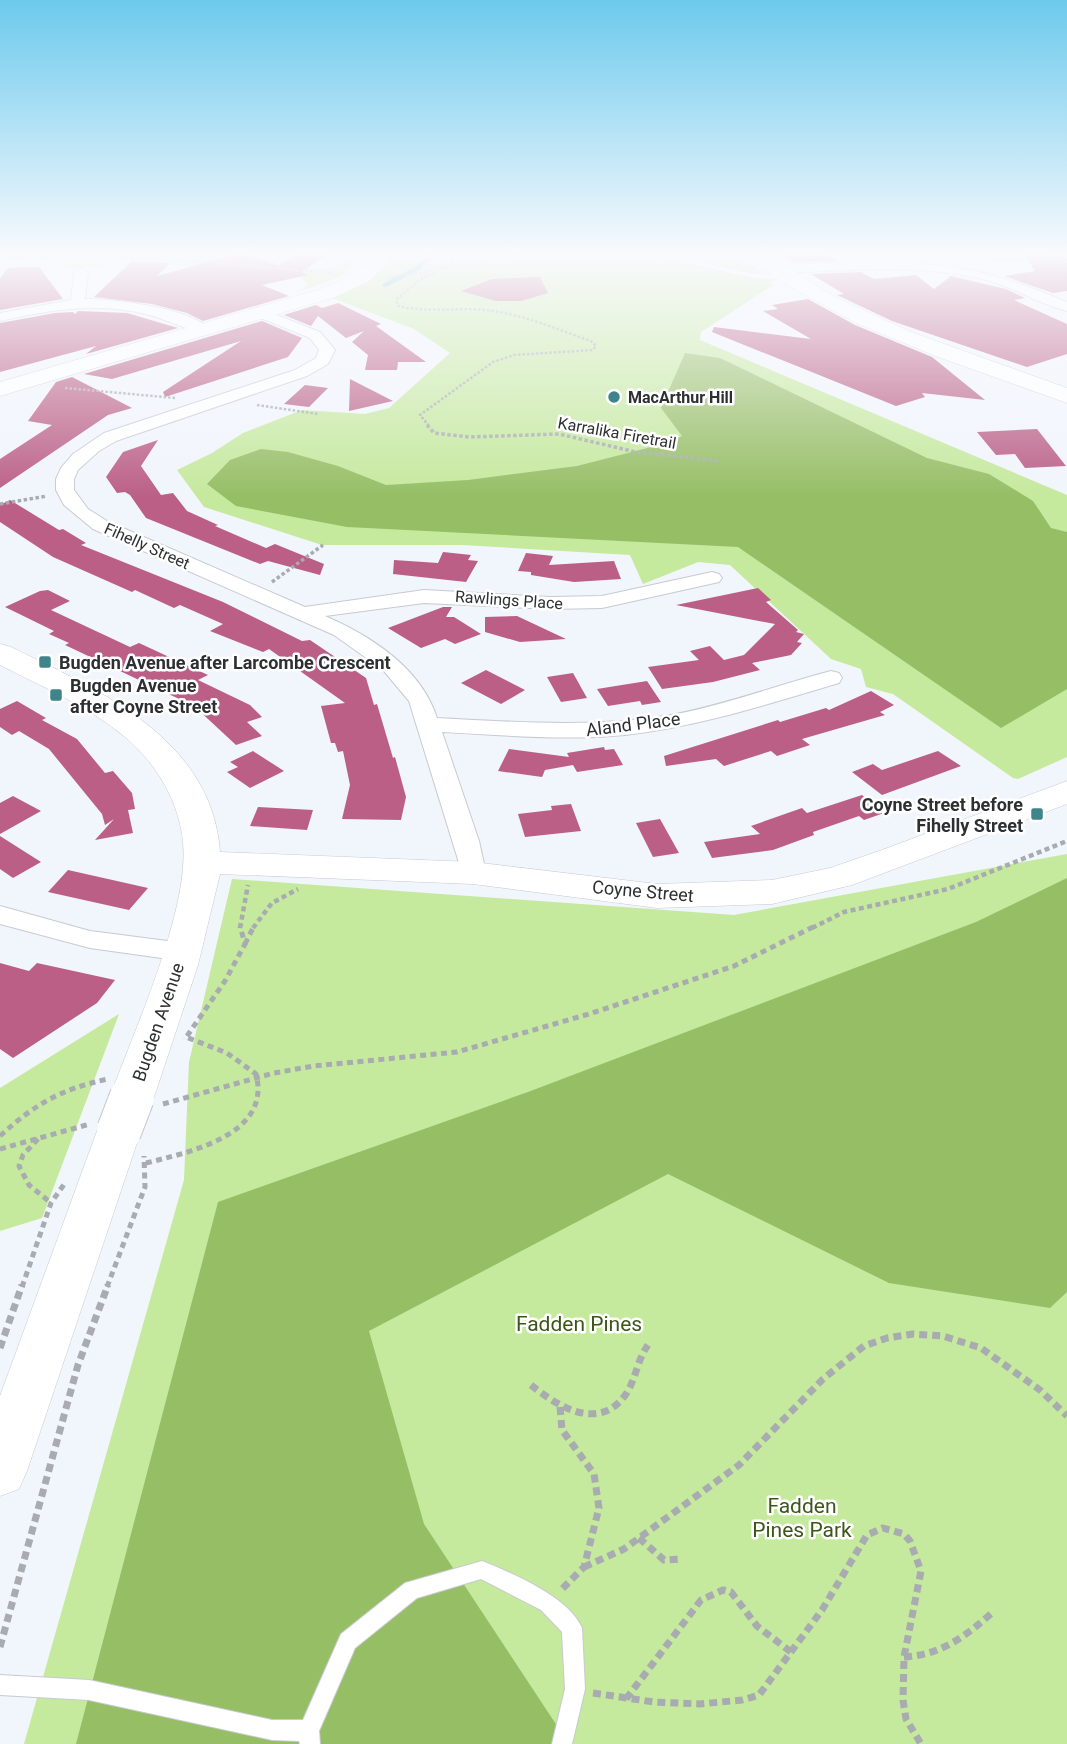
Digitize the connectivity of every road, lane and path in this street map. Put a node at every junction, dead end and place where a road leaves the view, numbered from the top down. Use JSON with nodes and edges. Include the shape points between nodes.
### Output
{"nodes":[{"id":1,"x":182,"y":334,"type":"edge"},
{"id":2,"x":313,"y":334,"type":"edge"},
{"id":3,"x":573,"y":334,"type":"edge"},
{"id":4,"x":907,"y":334,"type":"edge"},
{"id":5,"x":59,"y":375,"type":"junction"},
{"id":6,"x":3,"y":386,"type":"edge"},
{"id":7,"x":1067,"y":396,"type":"edge"},
{"id":8,"x":175,"y":398,"type":"dead end"},
{"id":9,"x":254,"y":405,"type":"dead end"},
{"id":10,"x":318,"y":414,"type":"dead end"},
{"id":11,"x":719,"y":461,"type":"dead end"},
{"id":12,"x":49,"y":495,"type":"dead end"},
{"id":13,"x":0,"y":504,"type":"edge"},
{"id":14,"x":323,"y":545,"type":"dead end"},
{"id":15,"x":712,"y":578,"type":"dead end"},
{"id":16,"x":262,"y":589,"type":"dead end"},
{"id":17,"x":303,"y":614,"type":"junction"},
{"id":18,"x":0,"y":653,"type":"edge"},
{"id":19,"x":831,"y":678,"type":"dead end"},
{"id":20,"x":429,"y":724,"type":"junction"},
{"id":21,"x":1067,"y":791,"type":"edge"},
{"id":22,"x":1067,"y":841,"type":"edge"},
{"id":23,"x":202,"y":862,"type":"junction"},
{"id":24,"x":254,"y":863,"type":"junction"},
{"id":25,"x":472,"y":873,"type":"junction"},
{"id":26,"x":0,"y":915,"type":"edge"},
{"id":27,"x":183,"y":952,"type":"junction"},
{"id":28,"x":186,"y":1037,"type":"junction"},
{"id":29,"x":179,"y":1048,"type":"dead end"},
{"id":30,"x":257,"y":1079,"type":"junction"},
{"id":31,"x":125,"y":1112,"type":"junction"},
{"id":32,"x":0,"y":1136,"type":"edge"},
{"id":33,"x":39,"y":1139,"type":"junction"},
{"id":34,"x":0,"y":1149,"type":"edge"},
{"id":35,"x":67,"y":1181,"type":"dead end"},
{"id":36,"x":51,"y":1203,"type":"junction"},
{"id":37,"x":648,"y":1345,"type":"dead end"},
{"id":38,"x":0,"y":1348,"type":"edge"},
{"id":39,"x":531,"y":1385,"type":"dead end"},
{"id":40,"x":560,"y":1407,"type":"junction"},
{"id":41,"x":1067,"y":1416,"type":"edge"},
{"id":42,"x":0,"y":1471,"type":"edge"},
{"id":43,"x":639,"y":1538,"type":"junction"},
{"id":44,"x":680,"y":1559,"type":"dead end"},
{"id":45,"x":584,"y":1567,"type":"junction"},
{"id":46,"x":548,"y":1603,"type":"junction"},
{"id":47,"x":993,"y":1612,"type":"dead end"},
{"id":48,"x":0,"y":1647,"type":"edge"},
{"id":49,"x":791,"y":1653,"type":"junction"},
{"id":50,"x":904,"y":1657,"type":"junction"},
{"id":51,"x":0,"y":1685,"type":"edge"},
{"id":52,"x":575,"y":1689,"type":"junction"},
{"id":53,"x":626,"y":1700,"type":"junction"},
{"id":54,"x":310,"y":1737,"type":"edge"},
{"id":55,"x":562,"y":1744,"type":"edge"},
{"id":56,"x":921,"y":1744,"type":"edge"}],
"edges":[{"from":1,"to":5,"type":"street"},
{"from":2,"to":17,"type":"street","name":"Fihelly Street","via":[[327,350],[323,361],[301,373],[110,437],[71,463],[64,493],[72,506],[100,526]]},
{"from":3,"to":11,"type":"path","name":"Karralika Firetrail","via":[[596,346],[493,362],[420,415],[434,433],[468,437],[559,434],[636,452]]},
{"from":4,"to":7,"type":"street"},
{"from":5,"to":6,"type":"street"},
{"from":5,"to":8,"type":"path"},
{"from":9,"to":10,"type":"path"},
{"from":12,"to":13,"type":"path"},
{"from":14,"to":16,"type":"path"},
{"from":15,"to":17,"type":"street","name":"Rawlings Place","via":[[602,602],[408,597]]},
{"from":17,"to":20,"type":"street","name":"Fihelly Street","via":[[355,638],[386,660],[420,700]]},
{"from":18,"to":23,"type":"street","name":"Bugden Avenue","via":[[90,699],[152,745],[186,789]]},
{"from":19,"to":20,"type":"street","name":"Aland Place","via":[[695,717],[628,728],[554,731]]},
{"from":20,"to":25,"type":"street","name":"Fihelly Street"},
{"from":21,"to":25,"type":"street","name":"Coyne Street","via":[[895,858],[818,883],[772,892],[657,896]]},
{"from":22,"to":30,"type":"path","via":[[948,889],[844,912],[734,966],[589,1014],[457,1052],[314,1066]]},
{"from":23,"to":24,"type":"street","name":"Coyne Street"},
{"from":23,"to":27,"type":"street","name":"Bugden Avenue"},
{"from":24,"to":25,"type":"street","name":"Coyne Street"},
{"from":24,"to":28,"type":"path","via":[[239,924],[245,944]]},
{"from":26,"to":27,"type":"street","via":[[118,946]]},
{"from":27,"to":31,"type":"street","name":"Bugden Avenue"},
{"from":28,"to":29,"type":"path"},
{"from":28,"to":30,"type":"path","via":[[227,1053]]},
{"from":30,"to":31,"type":"path"},
{"from":30,"to":31,"type":"path","via":[[260,1090],[252,1115],[224,1137],[186,1153]]},
{"from":31,"to":32,"type":"path","via":[[74,1085],[36,1103]]},
{"from":31,"to":33,"type":"path"},
{"from":31,"to":42,"type":"street","name":"Bugden Avenue"},
{"from":31,"to":48,"type":"path","via":[[145,1187],[78,1365]]},
{"from":33,"to":34,"type":"path"},
{"from":33,"to":36,"type":"path","via":[[20,1159],[19,1168],[34,1194]]},
{"from":35,"to":36,"type":"path"},
{"from":36,"to":38,"type":"path"},
{"from":37,"to":40,"type":"path","via":[[637,1357],[626,1395],[615,1404],[589,1415]]},
{"from":39,"to":40,"type":"path"},
{"from":40,"to":45,"type":"path","via":[[562,1430],[594,1474],[597,1492],[596,1527]]},
{"from":41,"to":43,"type":"path","via":[[1040,1390],[981,1348],[943,1336],[887,1338],[864,1346],[844,1362],[739,1465]]},
{"from":43,"to":44,"type":"path","via":[[664,1560]]},
{"from":43,"to":45,"type":"path"},
{"from":45,"to":46,"type":"path"},
{"from":46,"to":52,"type":"lane","via":[[572,1628]]},
{"from":46,"to":54,"type":"lane","via":[[482,1570],[412,1590],[348,1641]]},
{"from":47,"to":50,"type":"path","via":[[943,1651]]},
{"from":49,"to":50,"type":"path","via":[[867,1535],[883,1528],[904,1534],[921,1571]]},
{"from":49,"to":53,"type":"path","via":[[759,1695],[746,1700]]},
{"from":49,"to":53,"type":"path","via":[[764,1634],[731,1592],[723,1590],[701,1600]]},
{"from":50,"to":56,"type":"path","via":[[906,1719]]},
{"from":51,"to":54,"type":"lane","via":[[89,1690]]},
{"from":52,"to":53,"type":"path"},
{"from":52,"to":55,"type":"lane"}]}
